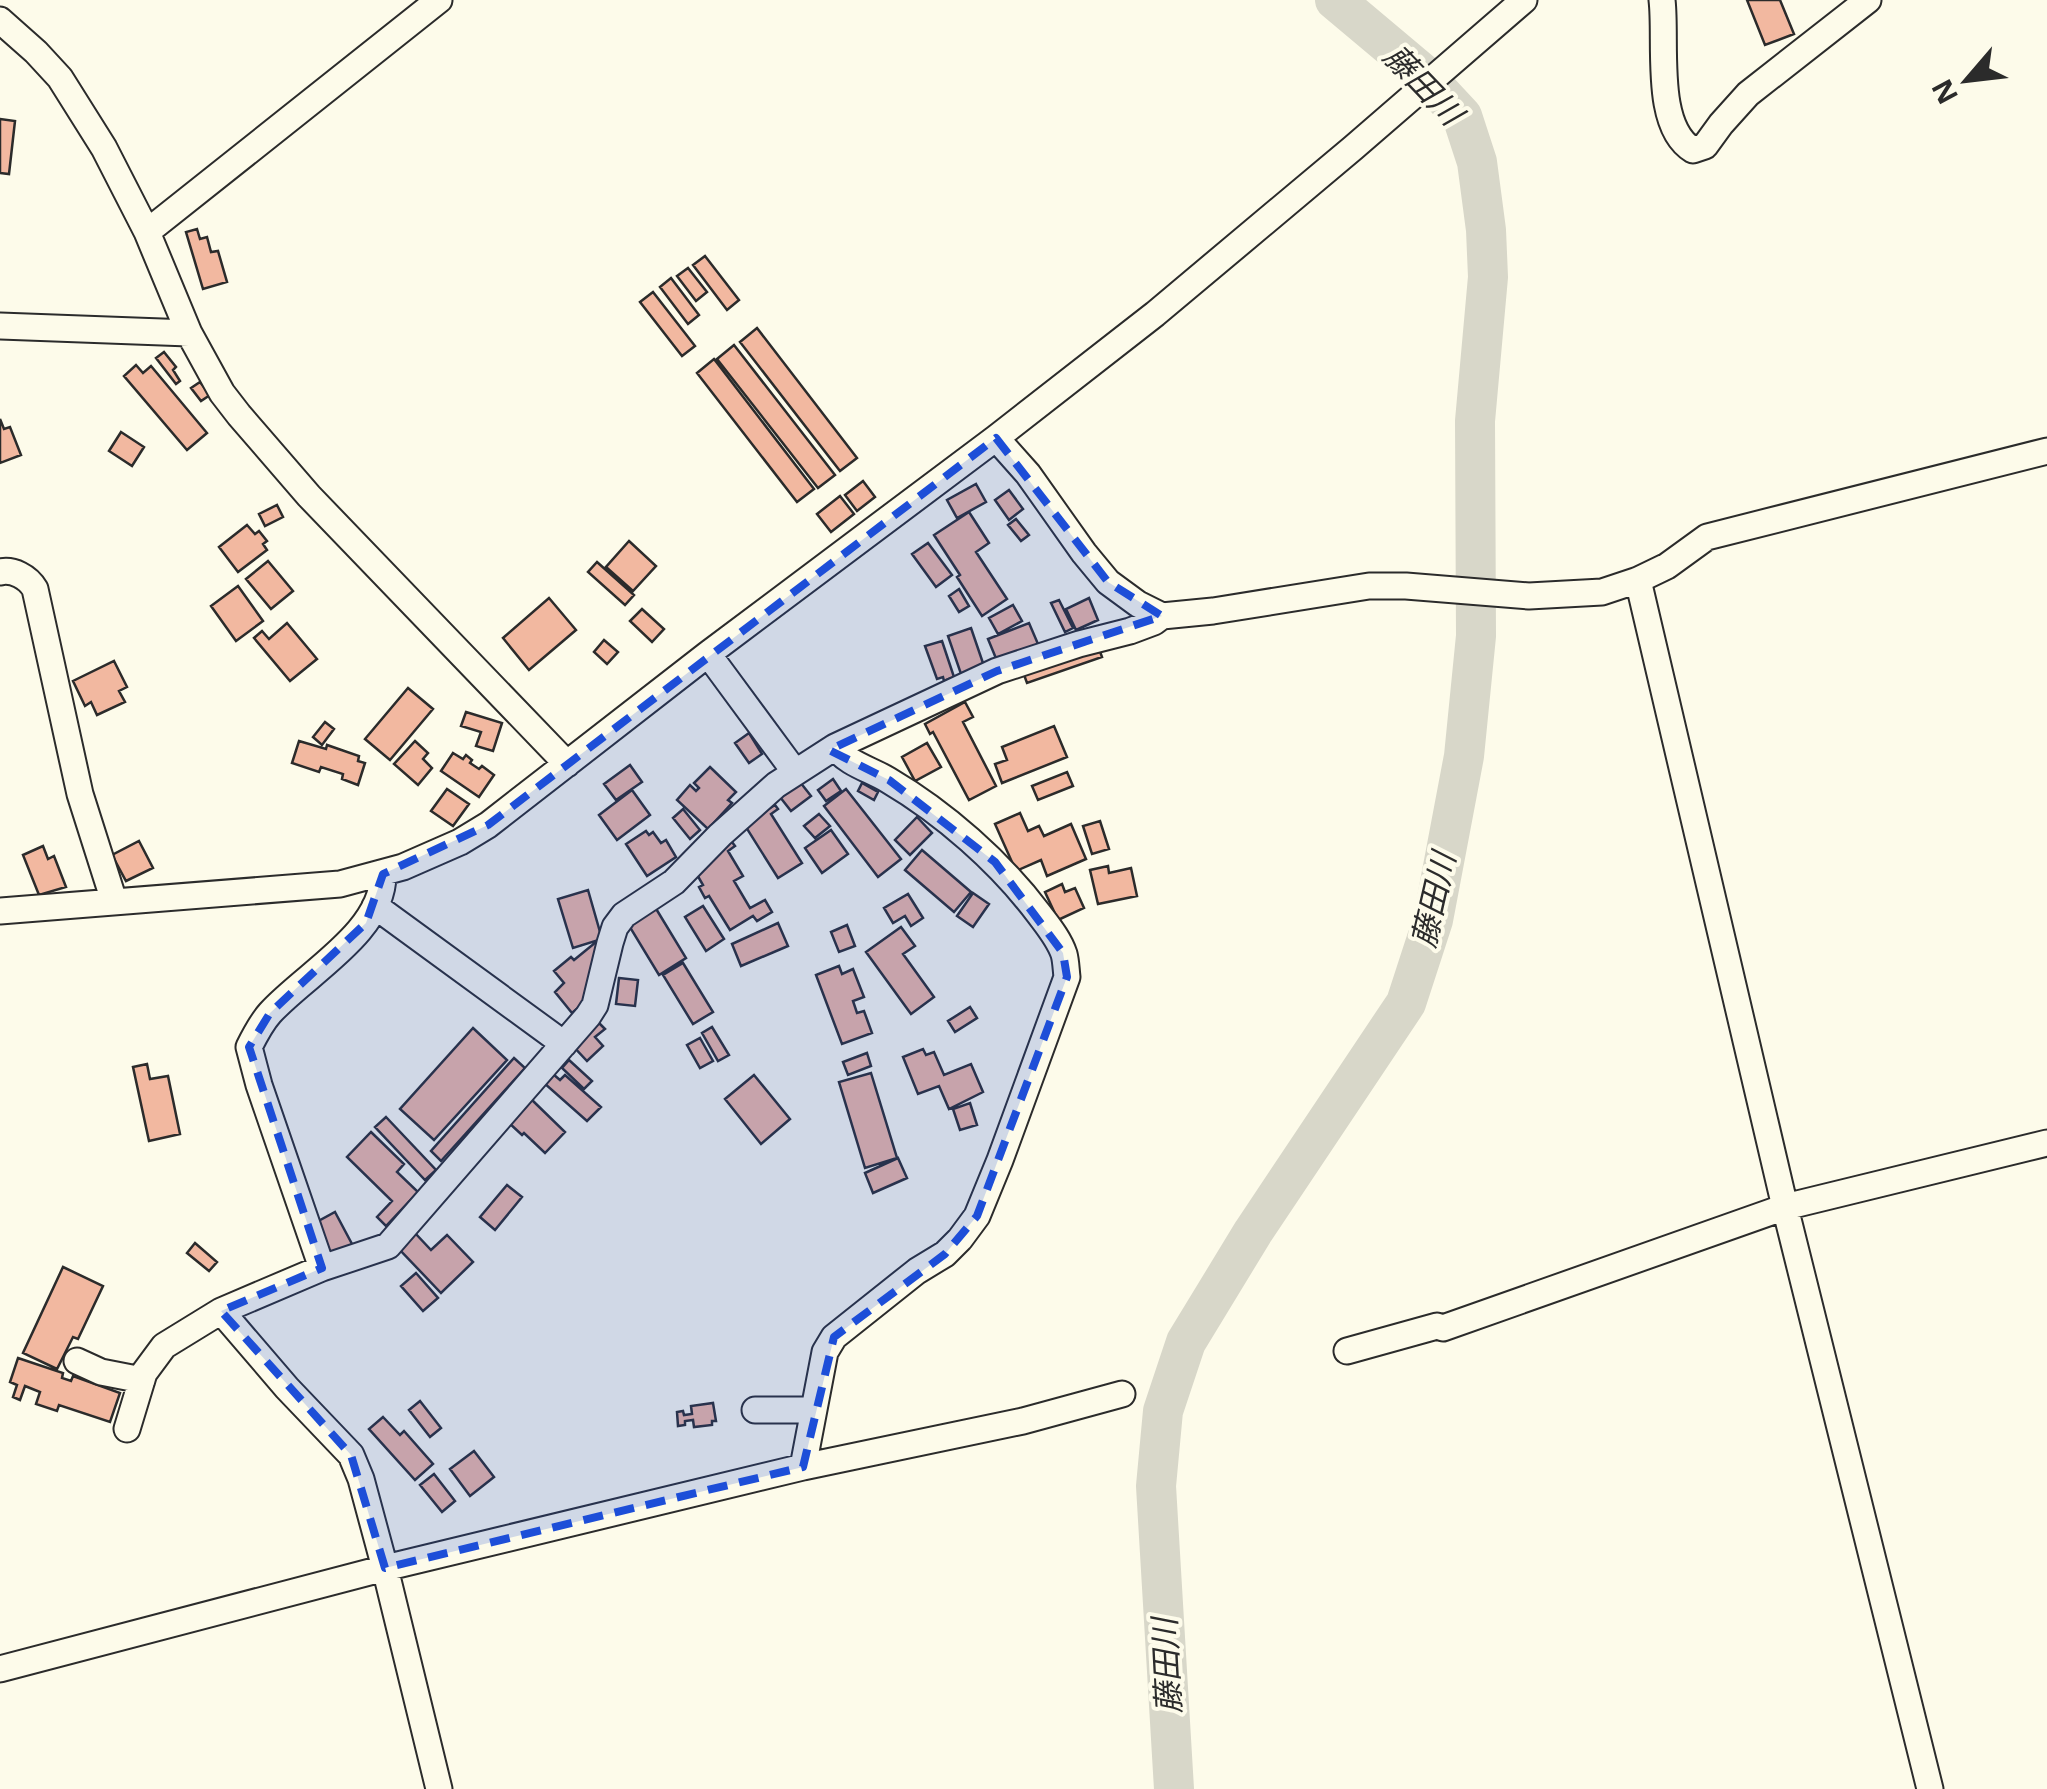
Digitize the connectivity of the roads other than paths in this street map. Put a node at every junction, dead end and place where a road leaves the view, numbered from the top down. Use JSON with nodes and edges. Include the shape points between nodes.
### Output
{"nodes":[{"id":1,"x":439,"y":0,"type":"edge"},
{"id":2,"x":1524,"y":0,"type":"edge"},
{"id":3,"x":1662,"y":0,"type":"edge"},
{"id":4,"x":1868,"y":0,"type":"edge"},
{"id":5,"x":0,"y":20,"type":"edge"},
{"id":6,"x":147,"y":232,"type":"junction"},
{"id":7,"x":0,"y":326,"type":"edge"},
{"id":8,"x":189,"y":333,"type":"junction"},
{"id":9,"x":996,"y":438,"type":"junction"},
{"id":10,"x":2047,"y":451,"type":"edge"},
{"id":11,"x":0,"y":572,"type":"edge"},
{"id":12,"x":1638,"y":580,"type":"junction"},
{"id":13,"x":1162,"y":616,"type":"junction"},
{"id":14,"x":708,"y":654,"type":"junction"},
{"id":15,"x":835,"y":748,"type":"junction"},
{"id":16,"x":568,"y":764,"type":"junction"},
{"id":17,"x":795,"y":772,"type":"junction"},
{"id":18,"x":382,"y":874,"type":"junction"},
{"id":19,"x":114,"y":901,"type":"junction"},
{"id":20,"x":375,"y":906,"type":"junction"},
{"id":21,"x":0,"y":911,"type":"edge"},
{"id":22,"x":564,"y":1044,"type":"junction"},
{"id":23,"x":2047,"y":1143,"type":"edge"},
{"id":24,"x":1785,"y":1207,"type":"junction"},
{"id":25,"x":322,"y":1268,"type":"junction"},
{"id":26,"x":221,"y":1311,"type":"junction"},
{"id":27,"x":1347,"y":1351,"type":"dead end"},
{"id":28,"x":77,"y":1361,"type":"dead end"},
{"id":29,"x":142,"y":1380,"type":"junction"},
{"id":30,"x":1122,"y":1394,"type":"dead end"},
{"id":31,"x":755,"y":1410,"type":"dead end"},
{"id":32,"x":812,"y":1410,"type":"junction"},
{"id":33,"x":127,"y":1429,"type":"dead end"},
{"id":34,"x":803,"y":1467,"type":"junction"},
{"id":35,"x":385,"y":1568,"type":"junction"},
{"id":36,"x":0,"y":1669,"type":"edge"},
{"id":37,"x":438,"y":1789,"type":"edge"},
{"id":38,"x":1930,"y":1789,"type":"edge"}],
"edges":[{"from":1,"to":6,"type":"street"},
{"from":2,"to":9,"type":"street","via":[[1155,314]]},
{"from":3,"to":4,"type":"street","via":[[1668,109],[1678,136],[1693,150],[1705,146],[1748,94]]},
{"from":5,"to":6,"type":"street","via":[[60,78]]},
{"from":6,"to":8,"type":"street"},
{"from":7,"to":8,"type":"street"},
{"from":8,"to":16,"type":"street","via":[[222,393],[261,441]]},
{"from":9,"to":13,"type":"street","via":[[1108,582]]},
{"from":9,"to":14,"type":"street"},
{"from":10,"to":12,"type":"street","via":[[1707,537]]},
{"from":11,"to":19,"type":"street","via":[[13,572],[34,589],[80,794]]},
{"from":12,"to":13,"type":"street","via":[[1602,592],[1530,596],[1369,586]]},
{"from":12,"to":24,"type":"street"},
{"from":13,"to":15,"type":"street","via":[[997,671]]},
{"from":14,"to":16,"type":"street"},
{"from":14,"to":17,"type":"street"},
{"from":15,"to":17,"type":"street"},
{"from":15,"to":32,"type":"street","via":[[910,795],[994,862],[1058,941],[1067,977],[978,1216],[945,1254],[834,1337]]},
{"from":16,"to":18,"type":"street","via":[[488,825]]},
{"from":17,"to":22,"type":"street","via":[[674,882],[624,915],[595,1005]]},
{"from":18,"to":19,"type":"street","via":[[302,888]]},
{"from":18,"to":20,"type":"street"},
{"from":19,"to":21,"type":"street"},
{"from":20,"to":22,"type":"street"},
{"from":20,"to":25,"type":"street","via":[[357,933],[270,1013],[249,1047]]},
{"from":22,"to":25,"type":"street","via":[[388,1246]]},
{"from":23,"to":24,"type":"street"},
{"from":24,"to":27,"type":"street","via":[[1443,1328]]},
{"from":24,"to":38,"type":"street"},
{"from":25,"to":26,"type":"street"},
{"from":26,"to":29,"type":"street","via":[[164,1346]]},
{"from":26,"to":35,"type":"street","via":[[351,1454]]},
{"from":28,"to":29,"type":"street"},
{"from":29,"to":33,"type":"street"},
{"from":30,"to":34,"type":"street"},
{"from":31,"to":32,"type":"street"},
{"from":32,"to":34,"type":"street"},
{"from":34,"to":35,"type":"street"},
{"from":35,"to":36,"type":"street"},
{"from":35,"to":37,"type":"street"}]}
